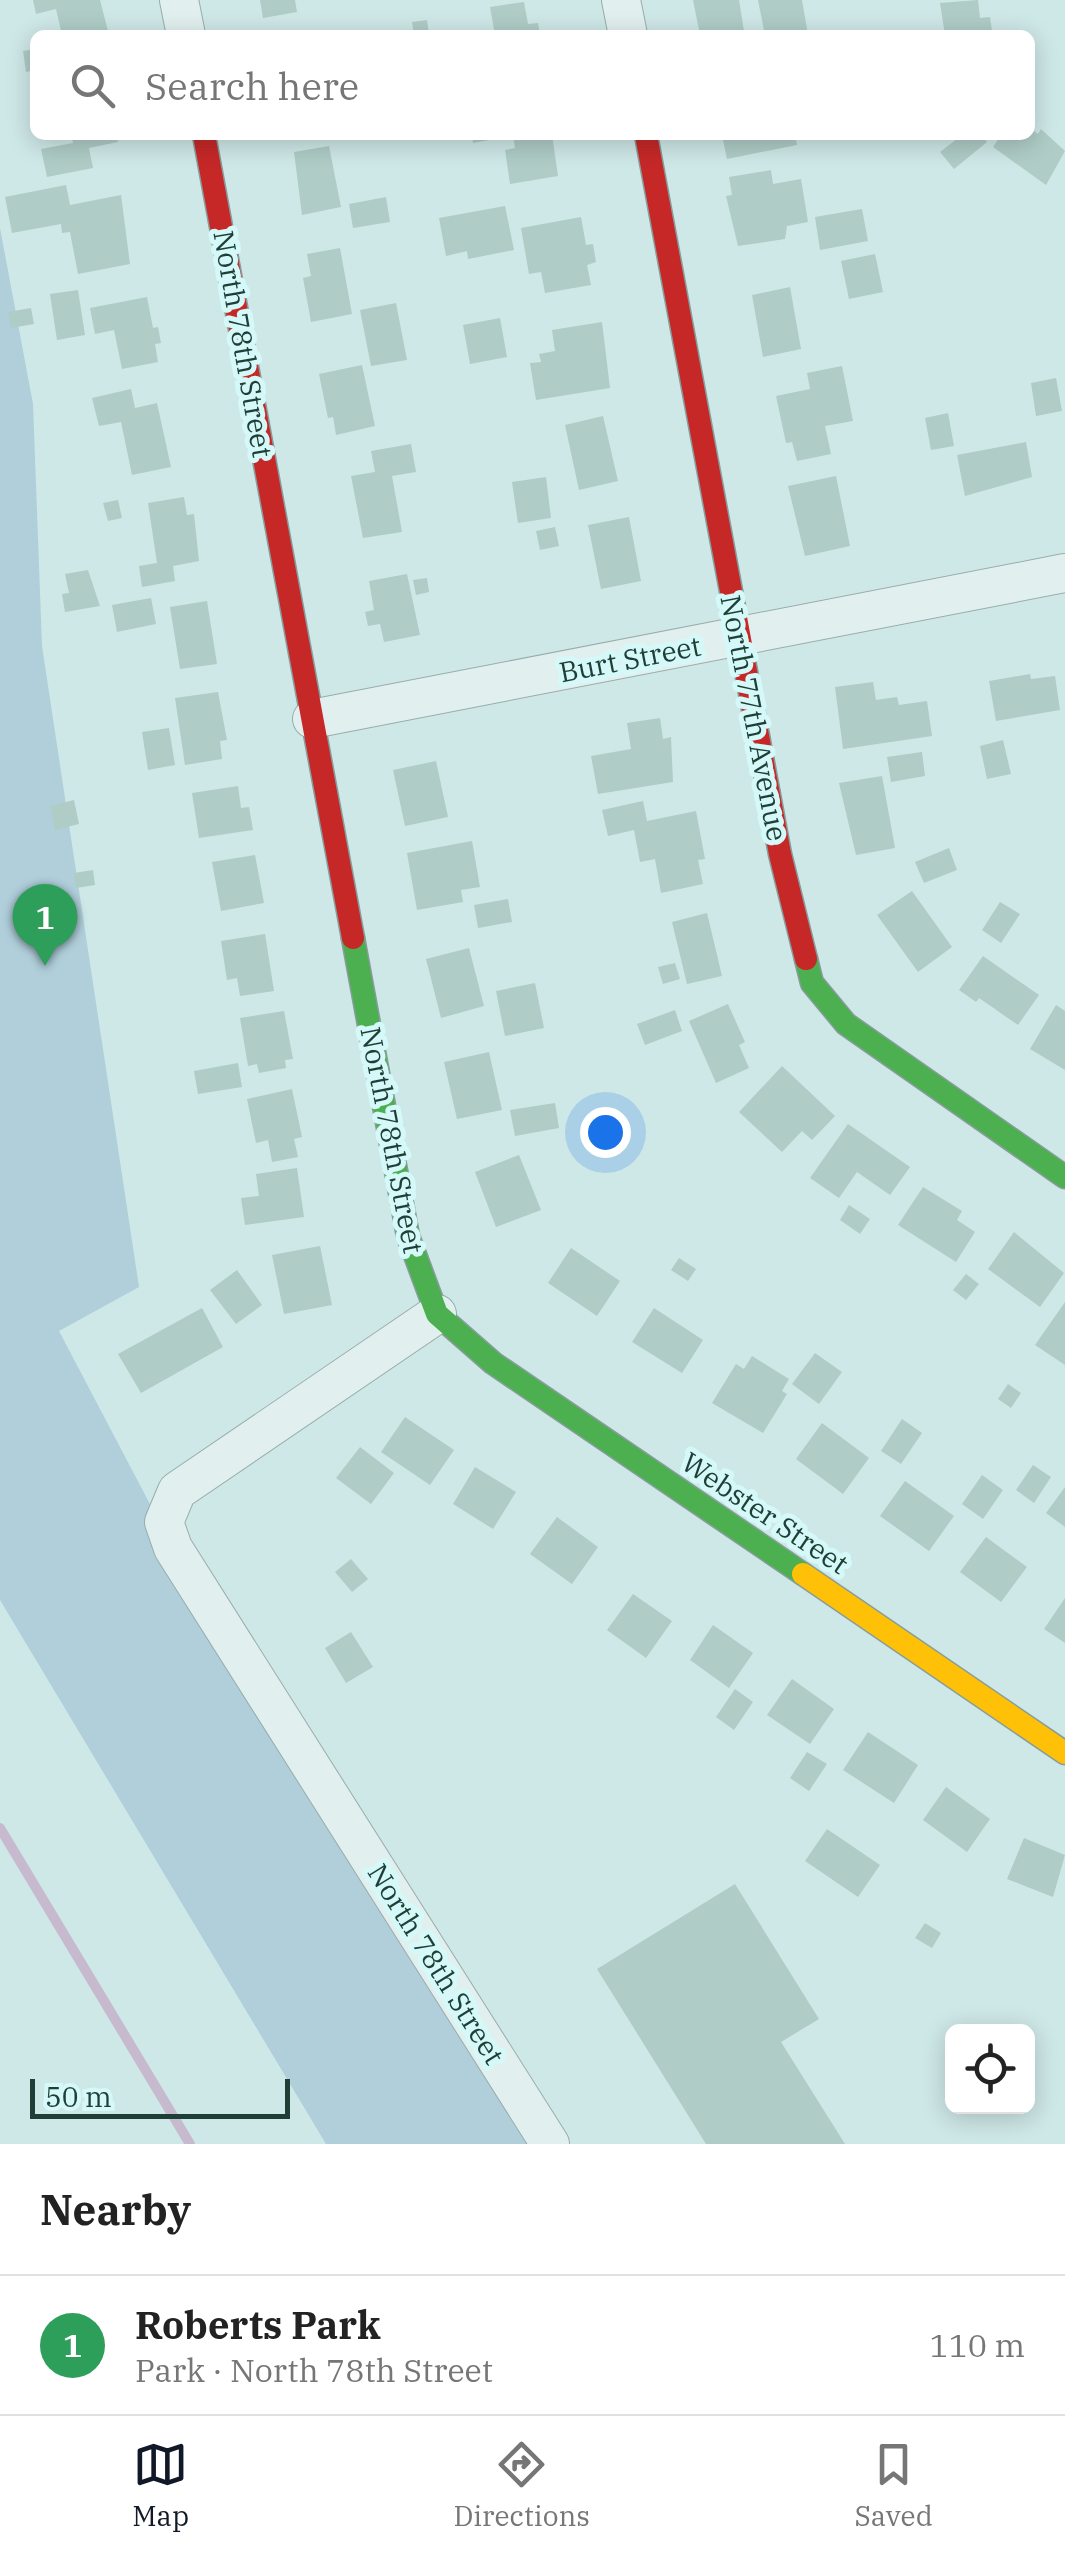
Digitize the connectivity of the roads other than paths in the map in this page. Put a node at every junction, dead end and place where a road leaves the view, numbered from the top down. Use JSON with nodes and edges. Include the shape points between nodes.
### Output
{"nodes":[{"id":1,"x":179,"y":0,"type":"edge"},
{"id":2,"x":621,"y":0,"type":"edge"},
{"id":3,"x":185,"y":30,"type":"edge"},
{"id":4,"x":627,"y":30,"type":"edge"},
{"id":5,"x":205,"y":140,"type":"edge"},
{"id":6,"x":647,"y":140,"type":"edge"},
{"id":7,"x":1065,"y":573,"type":"edge"},
{"id":8,"x":739,"y":639,"type":"junction"},
{"id":9,"x":312,"y":719,"type":"junction"},
{"id":10,"x":1065,"y":1177,"type":"edge"},
{"id":11,"x":437,"y":1314,"type":"junction"},
{"id":12,"x":1065,"y":1753,"type":"edge"},
{"id":13,"x":550,"y":2144,"type":"edge"}],
"edges":[{"from":1,"to":3,"type":"street"},
{"from":2,"to":4,"type":"street"},
{"from":5,"to":9,"type":"street","name":"North 78th Street"},
{"from":6,"to":8,"type":"street","name":"North 77th Avenue"},
{"from":7,"to":8,"type":"street","name":"Burt Street"},
{"from":8,"to":9,"type":"street","name":"Burt Street"},
{"from":8,"to":10,"type":"street","name":"North 77th Avenue","via":[[812,983],[846,1024]]},
{"from":9,"to":11,"type":"street","name":"North 78th Street","via":[[408,1236]]},
{"from":11,"to":12,"type":"street","name":"Webster Street","via":[[493,1363]]},
{"from":11,"to":13,"type":"street","name":"North 78th Street","via":[[177,1491],[164,1522],[173,1548]]}]}
